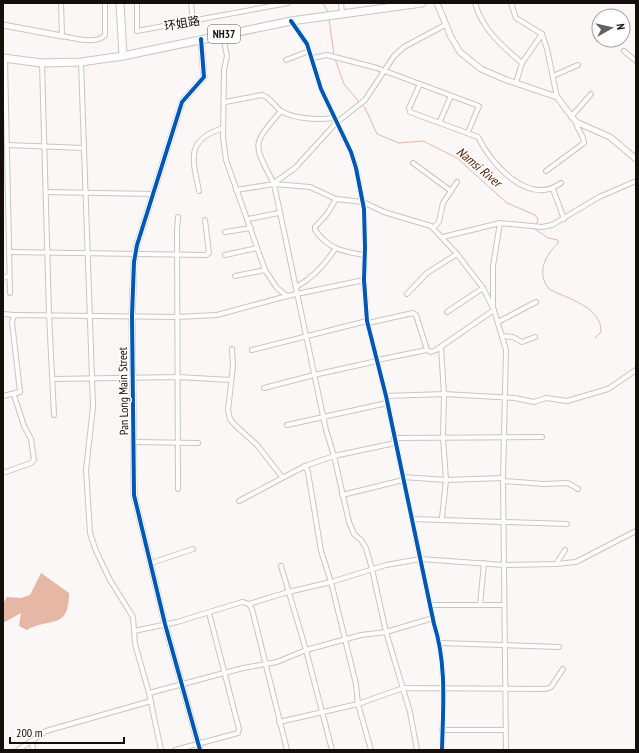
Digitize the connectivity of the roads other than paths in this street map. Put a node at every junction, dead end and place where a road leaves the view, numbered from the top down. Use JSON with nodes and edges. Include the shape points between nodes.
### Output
{"nodes":[{"id":1,"x":61,"y":3,"type":"edge"},
{"id":2,"x":105,"y":3,"type":"edge"},
{"id":3,"x":120,"y":3,"type":"edge"},
{"id":4,"x":137,"y":3,"type":"edge"},
{"id":5,"x":191,"y":3,"type":"edge"},
{"id":6,"x":288,"y":3,"type":"edge"},
{"id":7,"x":341,"y":3,"type":"edge"},
{"id":8,"x":422,"y":3,"type":"edge"},
{"id":9,"x":436,"y":3,"type":"edge"},
{"id":10,"x":476,"y":3,"type":"edge"},
{"id":11,"x":511,"y":3,"type":"edge"},
{"id":12,"x":274,"y":5,"type":"edge"},
{"id":13,"x":342,"y":13,"type":"junction"},
{"id":14,"x":193,"y":21,"type":"junction"},
{"id":15,"x":291,"y":21,"type":"junction"},
{"id":16,"x":3,"y":25,"type":"edge"},
{"id":17,"x":446,"y":25,"type":"junction"},
{"id":18,"x":223,"y":34,"type":"junction"},
{"id":19,"x":542,"y":34,"type":"junction"},
{"id":20,"x":62,"y":36,"type":"junction"},
{"id":21,"x":200,"y":39,"type":"junction"},
{"id":22,"x":309,"y":51,"type":"junction"},
{"id":23,"x":624,"y":51,"type":"dead end"},
{"id":24,"x":123,"y":56,"type":"junction"},
{"id":25,"x":4,"y":58,"type":"edge"},
{"id":26,"x":312,"y":58,"type":"junction"},
{"id":27,"x":286,"y":60,"type":"dead end"},
{"id":28,"x":636,"y":61,"type":"edge"},
{"id":29,"x":81,"y":62,"type":"junction"},
{"id":30,"x":522,"y":62,"type":"junction"},
{"id":31,"x":42,"y":63,"type":"junction"},
{"id":32,"x":578,"y":65,"type":"dead end"},
{"id":33,"x":384,"y":70,"type":"junction"},
{"id":34,"x":553,"y":76,"type":"junction"},
{"id":35,"x":516,"y":83,"type":"junction"},
{"id":36,"x":420,"y":84,"type":"junction"},
{"id":37,"x":592,"y":94,"type":"dead end"},
{"id":38,"x":451,"y":96,"type":"junction"},
{"id":39,"x":557,"y":98,"type":"junction"},
{"id":40,"x":225,"y":102,"type":"junction"},
{"id":41,"x":281,"y":111,"type":"junction"},
{"id":42,"x":571,"y":117,"type":"junction"},
{"id":43,"x":333,"y":118,"type":"junction"},
{"id":44,"x":440,"y":121,"type":"junction"},
{"id":45,"x":576,"y":122,"type":"junction"},
{"id":46,"x":336,"y":123,"type":"junction"},
{"id":47,"x":223,"y":128,"type":"junction"},
{"id":48,"x":468,"y":132,"type":"junction"},
{"id":49,"x":7,"y":145,"type":"junction"},
{"id":50,"x":45,"y":146,"type":"junction"},
{"id":51,"x":84,"y":148,"type":"junction"},
{"id":52,"x":636,"y":158,"type":"edge"},
{"id":53,"x":413,"y":163,"type":"dead end"},
{"id":54,"x":546,"y":171,"type":"dead end"},
{"id":55,"x":636,"y":181,"type":"edge"},
{"id":56,"x":457,"y":182,"type":"dead end"},
{"id":57,"x":562,"y":183,"type":"dead end"},
{"id":58,"x":274,"y":184,"type":"junction"},
{"id":59,"x":553,"y":189,"type":"junction"},
{"id":60,"x":236,"y":190,"type":"junction"},
{"id":61,"x":200,"y":191,"type":"dead end"},
{"id":62,"x":451,"y":191,"type":"junction"},
{"id":63,"x":46,"y":192,"type":"junction"},
{"id":64,"x":85,"y":192,"type":"junction"},
{"id":65,"x":153,"y":194,"type":"junction"},
{"id":66,"x":336,"y":199,"type":"junction"},
{"id":67,"x":363,"y":202,"type":"junction"},
{"id":68,"x":279,"y":214,"type":"junction"},
{"id":69,"x":178,"y":216,"type":"dead end"},
{"id":70,"x":564,"y":219,"type":"junction"},
{"id":71,"x":205,"y":220,"type":"dead end"},
{"id":72,"x":248,"y":220,"type":"junction"},
{"id":73,"x":500,"y":223,"type":"junction"},
{"id":74,"x":251,"y":228,"type":"junction"},
{"id":75,"x":433,"y":228,"type":"junction"},
{"id":76,"x":225,"y":232,"type":"dead end"},
{"id":77,"x":443,"y":237,"type":"junction"},
{"id":78,"x":257,"y":248,"type":"junction"},
{"id":79,"x":335,"y":249,"type":"junction"},
{"id":80,"x":9,"y":252,"type":"junction"},
{"id":81,"x":48,"y":254,"type":"junction"},
{"id":82,"x":87,"y":254,"type":"junction"},
{"id":83,"x":135,"y":254,"type":"junction"},
{"id":84,"x":365,"y":254,"type":"junction"},
{"id":85,"x":458,"y":254,"type":"junction"},
{"id":86,"x":177,"y":255,"type":"junction"},
{"id":87,"x":225,"y":255,"type":"dead end"},
{"id":88,"x":265,"y":270,"type":"junction"},
{"id":89,"x":9,"y":276,"type":"junction"},
{"id":90,"x":235,"y":276,"type":"dead end"},
{"id":91,"x":3,"y":278,"type":"edge"},
{"id":92,"x":364,"y":280,"type":"junction"},
{"id":93,"x":296,"y":288,"type":"junction"},
{"id":94,"x":483,"y":288,"type":"junction"},
{"id":95,"x":10,"y":293,"type":"dead end"},
{"id":96,"x":298,"y":294,"type":"junction"},
{"id":97,"x":407,"y":294,"type":"dead end"},
{"id":98,"x":287,"y":296,"type":"junction"},
{"id":99,"x":536,"y":302,"type":"dead end"},
{"id":100,"x":493,"y":308,"type":"junction"},
{"id":101,"x":447,"y":312,"type":"dead end"},
{"id":102,"x":3,"y":314,"type":"edge"},
{"id":103,"x":49,"y":314,"type":"junction"},
{"id":104,"x":14,"y":315,"type":"junction"},
{"id":105,"x":89,"y":316,"type":"junction"},
{"id":106,"x":132,"y":316,"type":"junction"},
{"id":107,"x":177,"y":317,"type":"junction"},
{"id":108,"x":368,"y":322,"type":"junction"},
{"id":109,"x":498,"y":322,"type":"junction"},
{"id":110,"x":306,"y":335,"type":"junction"},
{"id":111,"x":502,"y":336,"type":"junction"},
{"id":112,"x":535,"y":337,"type":"dead end"},
{"id":113,"x":440,"y":347,"type":"junction"},
{"id":114,"x":232,"y":350,"type":"dead end"},
{"id":115,"x":252,"y":350,"type":"dead end"},
{"id":116,"x":427,"y":350,"type":"junction"},
{"id":117,"x":377,"y":360,"type":"junction"},
{"id":118,"x":636,"y":370,"type":"edge"},
{"id":119,"x":314,"y":375,"type":"junction"},
{"id":120,"x":178,"y":377,"type":"junction"},
{"id":121,"x":91,"y":378,"type":"junction"},
{"id":122,"x":53,"y":379,"type":"junction"},
{"id":123,"x":132,"y":379,"type":"junction"},
{"id":124,"x":231,"y":380,"type":"junction"},
{"id":125,"x":264,"y":388,"type":"dead end"},
{"id":126,"x":444,"y":394,"type":"junction"},
{"id":127,"x":14,"y":395,"type":"junction"},
{"id":128,"x":3,"y":396,"type":"edge"},
{"id":129,"x":386,"y":396,"type":"junction"},
{"id":130,"x":506,"y":397,"type":"junction"},
{"id":131,"x":387,"y":403,"type":"junction"},
{"id":132,"x":54,"y":415,"type":"dead end"},
{"id":133,"x":323,"y":417,"type":"junction"},
{"id":134,"x":287,"y":425,"type":"dead end"},
{"id":135,"x":443,"y":437,"type":"junction"},
{"id":136,"x":542,"y":437,"type":"dead end"},
{"id":137,"x":394,"y":438,"type":"junction"},
{"id":138,"x":504,"y":438,"type":"junction"},
{"id":139,"x":134,"y":442,"type":"junction"},
{"id":140,"x":178,"y":442,"type":"junction"},
{"id":141,"x":198,"y":443,"type":"dead end"},
{"id":142,"x":395,"y":443,"type":"junction"},
{"id":143,"x":334,"y":456,"type":"junction"},
{"id":144,"x":305,"y":466,"type":"junction"},
{"id":145,"x":3,"y":473,"type":"edge"},
{"id":146,"x":282,"y":477,"type":"junction"},
{"id":147,"x":403,"y":478,"type":"junction"},
{"id":148,"x":446,"y":480,"type":"junction"},
{"id":149,"x":503,"y":480,"type":"junction"},
{"id":150,"x":178,"y":489,"type":"dead end"},
{"id":151,"x":578,"y":489,"type":"dead end"},
{"id":152,"x":342,"y":495,"type":"junction"},
{"id":153,"x":239,"y":501,"type":"dead end"},
{"id":154,"x":442,"y":518,"type":"junction"},
{"id":155,"x":412,"y":519,"type":"junction"},
{"id":156,"x":503,"y":522,"type":"junction"},
{"id":157,"x":567,"y":524,"type":"dead end"},
{"id":158,"x":636,"y":531,"type":"edge"},
{"id":159,"x":192,"y":549,"type":"dead end"},
{"id":160,"x":565,"y":550,"type":"dead end"},
{"id":161,"x":420,"y":559,"type":"junction"},
{"id":162,"x":151,"y":563,"type":"junction"},
{"id":163,"x":484,"y":563,"type":"junction"},
{"id":164,"x":504,"y":564,"type":"junction"},
{"id":165,"x":556,"y":564,"type":"junction"},
{"id":166,"x":281,"y":566,"type":"dead end"},
{"id":167,"x":372,"y":569,"type":"junction"},
{"id":168,"x":330,"y":582,"type":"junction"},
{"id":169,"x":288,"y":592,"type":"junction"},
{"id":170,"x":249,"y":604,"type":"junction"},
{"id":171,"x":431,"y":605,"type":"junction"},
{"id":172,"x":480,"y":605,"type":"junction"},
{"id":173,"x":504,"y":605,"type":"junction"},
{"id":174,"x":210,"y":614,"type":"junction"},
{"id":175,"x":433,"y":618,"type":"junction"},
{"id":176,"x":165,"y":624,"type":"junction"},
{"id":177,"x":134,"y":631,"type":"junction"},
{"id":178,"x":386,"y":632,"type":"junction"},
{"id":179,"x":345,"y":641,"type":"junction"},
{"id":180,"x":440,"y":643,"type":"junction"},
{"id":181,"x":505,"y":646,"type":"junction"},
{"id":182,"x":559,"y":647,"type":"dead end"},
{"id":183,"x":306,"y":650,"type":"junction"},
{"id":184,"x":265,"y":664,"type":"junction"},
{"id":185,"x":563,"y":669,"type":"dead end"},
{"id":186,"x":224,"y":674,"type":"junction"},
{"id":187,"x":183,"y":683,"type":"junction"},
{"id":188,"x":403,"y":688,"type":"junction"},
{"id":189,"x":443,"y":689,"type":"junction"},
{"id":190,"x":505,"y":689,"type":"junction"},
{"id":191,"x":149,"y":693,"type":"junction"},
{"id":192,"x":151,"y":701,"type":"junction"},
{"id":193,"x":358,"y":704,"type":"junction"},
{"id":194,"x":322,"y":711,"type":"junction"},
{"id":195,"x":279,"y":722,"type":"junction"},
{"id":196,"x":442,"y":730,"type":"junction"},
{"id":197,"x":505,"y":730,"type":"junction"},
{"id":198,"x":32,"y":741,"type":"junction"},
{"id":199,"x":198,"y":744,"type":"junction"},
{"id":200,"x":18,"y":750,"type":"edge"},
{"id":201,"x":33,"y":750,"type":"edge"},
{"id":202,"x":161,"y":750,"type":"edge"},
{"id":203,"x":175,"y":750,"type":"edge"},
{"id":204,"x":200,"y":750,"type":"edge"},
{"id":205,"x":287,"y":750,"type":"edge"},
{"id":206,"x":332,"y":750,"type":"edge"},
{"id":207,"x":371,"y":750,"type":"edge"},
{"id":208,"x":418,"y":750,"type":"edge"},
{"id":209,"x":442,"y":750,"type":"edge"},
{"id":210,"x":506,"y":750,"type":"edge"}],
"edges":[{"from":1,"to":20,"type":"street"},
{"from":2,"to":20,"type":"street","via":[[104,37],[88,40]]},
{"from":3,"to":24,"type":"highway"},
{"from":4,"to":14,"type":"street","name":"环姐路","via":[[137,31]]},
{"from":5,"to":14,"type":"street"},
{"from":6,"to":12,"type":"street","name":"环姐路"},
{"from":7,"to":13,"type":"street"},
{"from":8,"to":13,"type":"highway","number":"NH37"},
{"from":9,"to":17,"type":"street"},
{"from":10,"to":30,"type":"street","via":[[478,15],[485,27]]},
{"from":11,"to":19,"type":"street","via":[[516,18]]},
{"from":12,"to":14,"type":"street","name":"环姐路"},
{"from":13,"to":15,"type":"highway","number":"NH37"},
{"from":15,"to":18,"type":"highway","number":"NH37"},
{"from":15,"to":22,"type":"street"},
{"from":16,"to":20,"type":"street"},
{"from":17,"to":33,"type":"street","via":[[404,47]]},
{"from":17,"to":35,"type":"street","via":[[460,52],[481,69]]},
{"from":18,"to":21,"type":"highway","number":"NH37"},
{"from":18,"to":40,"type":"street","via":[[227,56],[224,70]]},
{"from":19,"to":30,"type":"street"},
{"from":19,"to":34,"type":"street"},
{"from":21,"to":24,"type":"highway","number":"NH37"},
{"from":21,"to":65,"type":"street","name":"Pan Long Main Street","via":[[204,77],[182,102]]},
{"from":22,"to":26,"type":"street"},
{"from":22,"to":27,"type":"street"},
{"from":23,"to":28,"type":"street"},
{"from":24,"to":29,"type":"highway","number":"NH37"},
{"from":25,"to":31,"type":"highway","number":"NH37"},
{"from":25,"to":49,"type":"street"},
{"from":26,"to":33,"type":"street","via":[[321,55],[332,56]]},
{"from":26,"to":43,"type":"street"},
{"from":29,"to":31,"type":"highway","number":"NH37"},
{"from":29,"to":51,"type":"street"},
{"from":30,"to":35,"type":"street"},
{"from":31,"to":50,"type":"street"},
{"from":32,"to":34,"type":"street"},
{"from":33,"to":36,"type":"street"},
{"from":33,"to":46,"type":"street","via":[[362,101]]},
{"from":34,"to":39,"type":"street"},
{"from":35,"to":39,"type":"street"},
{"from":36,"to":38,"type":"street"},
{"from":36,"to":44,"type":"street","via":[[409,110]]},
{"from":37,"to":42,"type":"street"},
{"from":38,"to":44,"type":"street"},
{"from":38,"to":48,"type":"street","via":[[480,107]]},
{"from":39,"to":42,"type":"street"},
{"from":40,"to":41,"type":"street","via":[[262,95]]},
{"from":40,"to":47,"type":"street"},
{"from":41,"to":43,"type":"street","via":[[301,118]]},
{"from":41,"to":58,"type":"street","via":[[258,139],[260,156]]},
{"from":42,"to":45,"type":"street"},
{"from":43,"to":46,"type":"street"},
{"from":44,"to":48,"type":"street"},
{"from":45,"to":52,"type":"street","via":[[610,137]]},
{"from":45,"to":54,"type":"street","via":[[584,143]]},
{"from":46,"to":58,"type":"street","via":[[299,164]]},
{"from":46,"to":67,"type":"street","via":[[354,160]]},
{"from":47,"to":60,"type":"street","via":[[226,160]]},
{"from":47,"to":61,"type":"street","via":[[208,133],[196,144],[194,158]]},
{"from":48,"to":59,"type":"street","via":[[478,137],[488,154],[517,182],[535,190]]},
{"from":49,"to":50,"type":"street"},
{"from":49,"to":80,"type":"street"},
{"from":50,"to":51,"type":"street"},
{"from":50,"to":63,"type":"street"},
{"from":51,"to":64,"type":"street"},
{"from":53,"to":62,"type":"street"},
{"from":55,"to":70,"type":"street","via":[[599,197]]},
{"from":56,"to":62,"type":"street"},
{"from":57,"to":59,"type":"street"},
{"from":58,"to":60,"type":"street"},
{"from":58,"to":66,"type":"street","via":[[310,186]]},
{"from":58,"to":68,"type":"street"},
{"from":59,"to":70,"type":"street"},
{"from":60,"to":72,"type":"street"},
{"from":62,"to":75,"type":"street","via":[[443,203],[439,222]]},
{"from":63,"to":64,"type":"street"},
{"from":63,"to":81,"type":"street"},
{"from":64,"to":65,"type":"street"},
{"from":64,"to":82,"type":"street"},
{"from":65,"to":83,"type":"street","name":"Pan Long Main Street"},
{"from":66,"to":67,"type":"street"},
{"from":66,"to":79,"type":"street","via":[[315,228],[323,240]]},
{"from":67,"to":75,"type":"street","via":[[384,212]]},
{"from":67,"to":84,"type":"street"},
{"from":68,"to":72,"type":"street"},
{"from":68,"to":93,"type":"street"},
{"from":69,"to":86,"type":"street"},
{"from":70,"to":73,"type":"street","via":[[552,225]]},
{"from":71,"to":86,"type":"street","via":[[208,254]]},
{"from":72,"to":74,"type":"street"},
{"from":73,"to":77,"type":"street"},
{"from":73,"to":100,"type":"street","via":[[493,266]]},
{"from":74,"to":76,"type":"street"},
{"from":74,"to":78,"type":"street"},
{"from":75,"to":77,"type":"street"},
{"from":77,"to":85,"type":"street"},
{"from":78,"to":87,"type":"street"},
{"from":78,"to":88,"type":"street"},
{"from":79,"to":84,"type":"street"},
{"from":79,"to":93,"type":"street","via":[[323,267]]},
{"from":80,"to":81,"type":"street"},
{"from":80,"to":89,"type":"street"},
{"from":81,"to":82,"type":"street"},
{"from":81,"to":103,"type":"street"},
{"from":82,"to":83,"type":"street"},
{"from":82,"to":105,"type":"street"},
{"from":83,"to":86,"type":"street"},
{"from":83,"to":106,"type":"street","name":"Pan Long Main Street"},
{"from":84,"to":92,"type":"street"},
{"from":85,"to":94,"type":"street"},
{"from":85,"to":97,"type":"street","via":[[427,273]]},
{"from":86,"to":107,"type":"street"},
{"from":88,"to":90,"type":"street"},
{"from":88,"to":98,"type":"street","via":[[276,288]]},
{"from":89,"to":91,"type":"street"},
{"from":89,"to":95,"type":"street"},
{"from":92,"to":96,"type":"street"},
{"from":92,"to":108,"type":"street"},
{"from":93,"to":96,"type":"street"},
{"from":94,"to":100,"type":"street"},
{"from":94,"to":101,"type":"street"},
{"from":96,"to":98,"type":"street"},
{"from":96,"to":110,"type":"street"},
{"from":98,"to":107,"type":"street","via":[[217,315]]},
{"from":99,"to":109,"type":"street"},
{"from":100,"to":109,"type":"street"},
{"from":100,"to":113,"type":"street"},
{"from":102,"to":104,"type":"street"},
{"from":103,"to":104,"type":"street"},
{"from":103,"to":105,"type":"street"},
{"from":103,"to":122,"type":"street"},
{"from":104,"to":127,"type":"street","via":[[12,322],[20,392]]},
{"from":105,"to":106,"type":"street"},
{"from":105,"to":121,"type":"street"},
{"from":106,"to":107,"type":"street"},
{"from":106,"to":123,"type":"street","name":"Pan Long Main Street"},
{"from":107,"to":120,"type":"street"},
{"from":108,"to":110,"type":"street"},
{"from":108,"to":116,"type":"street","via":[[413,313],[416,315]]},
{"from":108,"to":117,"type":"street"},
{"from":109,"to":111,"type":"street"},
{"from":110,"to":115,"type":"street"},
{"from":110,"to":119,"type":"street"},
{"from":111,"to":112,"type":"street","via":[[522,342]]},
{"from":111,"to":130,"type":"street","via":[[506,350]]},
{"from":113,"to":116,"type":"street","via":[[431,352]]},
{"from":113,"to":126,"type":"street"},
{"from":114,"to":124,"type":"street"},
{"from":116,"to":117,"type":"street"},
{"from":117,"to":119,"type":"street"},
{"from":117,"to":129,"type":"street"},
{"from":118,"to":130,"type":"street","via":[[608,389],[566,401],[546,398],[534,402]]},
{"from":119,"to":125,"type":"street"},
{"from":119,"to":133,"type":"street"},
{"from":120,"to":123,"type":"street"},
{"from":120,"to":124,"type":"street"},
{"from":120,"to":140,"type":"street"},
{"from":121,"to":122,"type":"street"},
{"from":121,"to":123,"type":"street"},
{"from":121,"to":177,"type":"street","via":[[93,407],[86,470],[90,533],[110,580],[131,611]]},
{"from":122,"to":132,"type":"street"},
{"from":123,"to":139,"type":"street","name":"Pan Long Main Street"},
{"from":124,"to":146,"type":"street","via":[[228,410],[230,419],[257,445]]},
{"from":126,"to":129,"type":"street"},
{"from":126,"to":130,"type":"street"},
{"from":126,"to":135,"type":"street"},
{"from":127,"to":128,"type":"street"},
{"from":127,"to":145,"type":"street","via":[[30,439],[34,460]]},
{"from":129,"to":131,"type":"street"},
{"from":130,"to":138,"type":"street"},
{"from":131,"to":133,"type":"street"},
{"from":131,"to":137,"type":"street"},
{"from":133,"to":134,"type":"street"},
{"from":133,"to":143,"type":"street"},
{"from":135,"to":137,"type":"street"},
{"from":135,"to":138,"type":"street"},
{"from":135,"to":148,"type":"street"},
{"from":136,"to":138,"type":"street"},
{"from":137,"to":142,"type":"street"},
{"from":138,"to":149,"type":"street"},
{"from":139,"to":140,"type":"street"},
{"from":139,"to":162,"type":"street","name":"Pan Long Main Street","via":[[134,495]]},
{"from":140,"to":141,"type":"street"},
{"from":140,"to":150,"type":"street"},
{"from":142,"to":143,"type":"street"},
{"from":142,"to":147,"type":"street"},
{"from":143,"to":144,"type":"street"},
{"from":143,"to":152,"type":"street"},
{"from":144,"to":146,"type":"street"},
{"from":144,"to":168,"type":"street","via":[[321,551]]},
{"from":146,"to":153,"type":"street"},
{"from":147,"to":148,"type":"street"},
{"from":147,"to":152,"type":"street"},
{"from":147,"to":155,"type":"street"},
{"from":148,"to":149,"type":"street"},
{"from":148,"to":154,"type":"street"},
{"from":149,"to":151,"type":"street","via":[[568,483]]},
{"from":149,"to":156,"type":"street"},
{"from":152,"to":167,"type":"street","via":[[349,522],[354,534],[366,548]]},
{"from":154,"to":155,"type":"street"},
{"from":154,"to":156,"type":"street"},
{"from":155,"to":161,"type":"street"},
{"from":156,"to":157,"type":"street"},
{"from":156,"to":164,"type":"street"},
{"from":158,"to":165,"type":"street","via":[[576,562]]},
{"from":159,"to":162,"type":"street"},
{"from":160,"to":165,"type":"street"},
{"from":161,"to":163,"type":"street"},
{"from":161,"to":167,"type":"street"},
{"from":161,"to":171,"type":"street"},
{"from":162,"to":176,"type":"street","name":"Pan Long Main Street"},
{"from":163,"to":164,"type":"street"},
{"from":163,"to":172,"type":"street"},
{"from":164,"to":165,"type":"street"},
{"from":164,"to":173,"type":"street"},
{"from":166,"to":169,"type":"street"},
{"from":167,"to":168,"type":"street"},
{"from":167,"to":178,"type":"street"},
{"from":168,"to":169,"type":"street"},
{"from":168,"to":179,"type":"street"},
{"from":169,"to":170,"type":"street"},
{"from":169,"to":183,"type":"street"},
{"from":170,"to":174,"type":"street","via":[[242,602]]},
{"from":170,"to":184,"type":"street"},
{"from":171,"to":172,"type":"street"},
{"from":171,"to":175,"type":"street"},
{"from":172,"to":173,"type":"street"},
{"from":173,"to":181,"type":"street"},
{"from":174,"to":176,"type":"street"},
{"from":174,"to":186,"type":"street"},
{"from":175,"to":178,"type":"street"},
{"from":175,"to":180,"type":"street"},
{"from":176,"to":177,"type":"street"},
{"from":176,"to":187,"type":"street","name":"Pan Long Main Street"},
{"from":177,"to":191,"type":"street","via":[[135,644]]},
{"from":178,"to":179,"type":"street","via":[[361,635]]},
{"from":178,"to":188,"type":"street"},
{"from":179,"to":183,"type":"street"},
{"from":179,"to":193,"type":"street","via":[[356,684]]},
{"from":180,"to":181,"type":"street"},
{"from":180,"to":189,"type":"street"},
{"from":181,"to":182,"type":"street"},
{"from":181,"to":190,"type":"street"},
{"from":183,"to":184,"type":"street"},
{"from":183,"to":194,"type":"street"},
{"from":184,"to":186,"type":"street"},
{"from":184,"to":195,"type":"street"},
{"from":185,"to":190,"type":"street","via":[[551,687],[546,689]]},
{"from":186,"to":187,"type":"street"},
{"from":186,"to":199,"type":"street","via":[[238,733]]},
{"from":187,"to":191,"type":"street"},
{"from":187,"to":199,"type":"street","name":"Pan Long Main Street"},
{"from":188,"to":189,"type":"street"},
{"from":188,"to":193,"type":"street"},
{"from":188,"to":208,"type":"street"},
{"from":189,"to":190,"type":"street"},
{"from":189,"to":196,"type":"street"},
{"from":190,"to":197,"type":"street"},
{"from":191,"to":192,"type":"street"},
{"from":192,"to":198,"type":"street","via":[[46,731]]},
{"from":192,"to":202,"type":"street"},
{"from":193,"to":194,"type":"street"},
{"from":193,"to":207,"type":"street"},
{"from":194,"to":195,"type":"street"},
{"from":194,"to":206,"type":"street"},
{"from":195,"to":205,"type":"street"},
{"from":196,"to":197,"type":"street"},
{"from":196,"to":209,"type":"street"},
{"from":197,"to":210,"type":"street"},
{"from":198,"to":200,"type":"street"},
{"from":198,"to":201,"type":"street"},
{"from":199,"to":203,"type":"street"},
{"from":199,"to":204,"type":"street","name":"Pan Long Main Street"}]}
